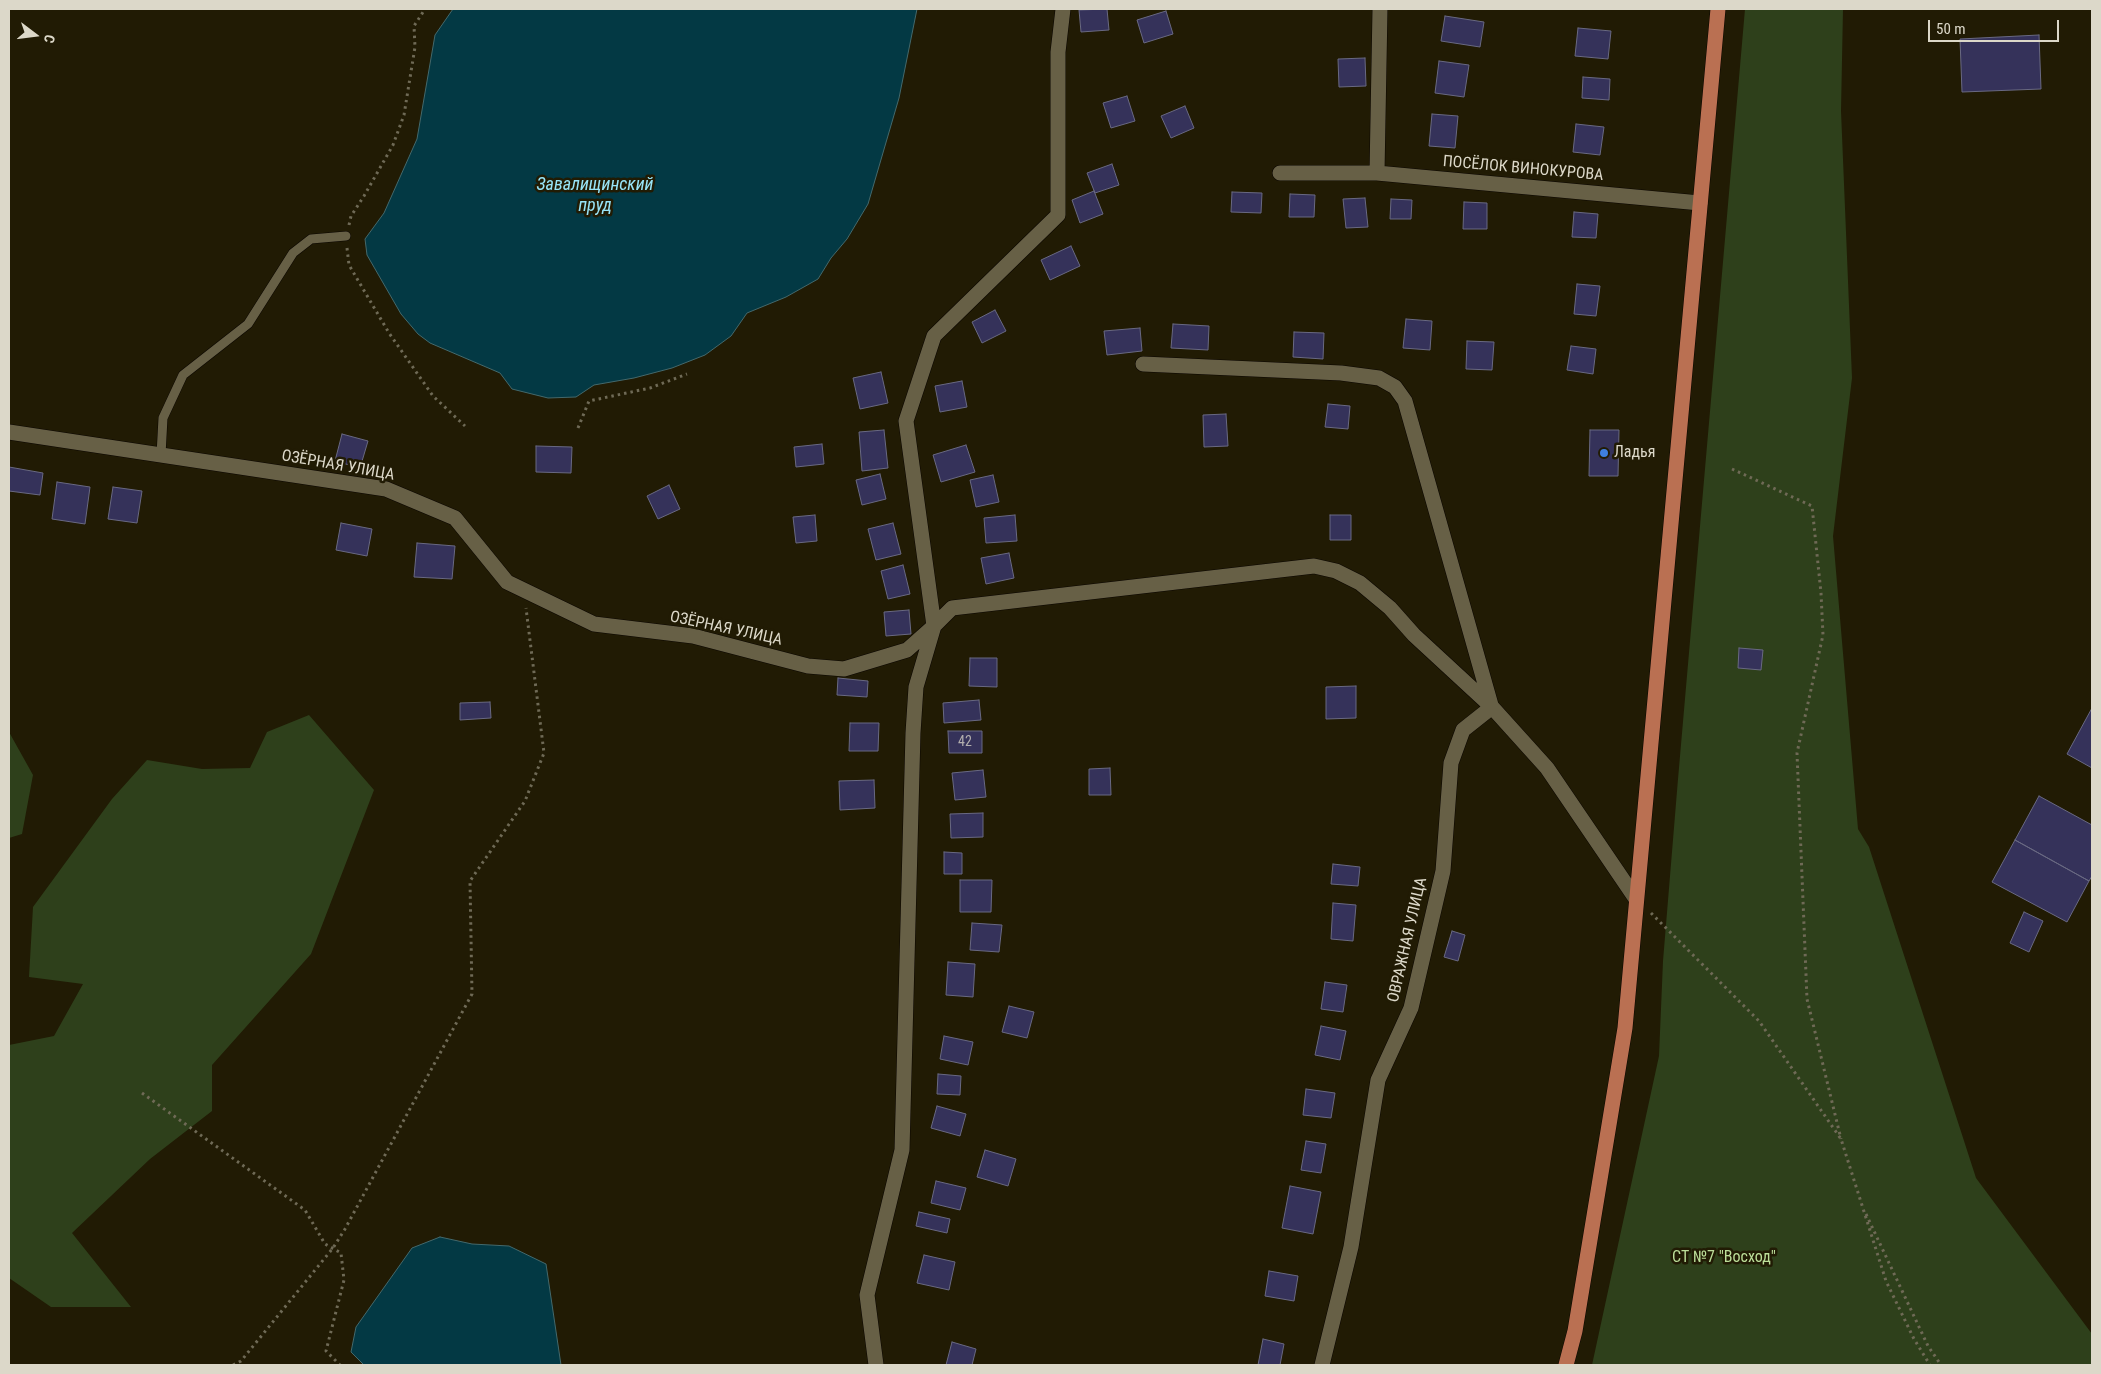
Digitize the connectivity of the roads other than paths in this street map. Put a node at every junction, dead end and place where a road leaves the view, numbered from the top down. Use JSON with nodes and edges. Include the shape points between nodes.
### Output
{"nodes":[{"id":1,"x":1064,"y":9,"type":"edge"},
{"id":2,"x":1380,"y":9,"type":"edge"},
{"id":3,"x":1718,"y":9,"type":"edge"},
{"id":4,"x":1280,"y":173,"type":"dead end"},
{"id":5,"x":1377,"y":173,"type":"junction"},
{"id":6,"x":1700,"y":203,"type":"junction"},
{"id":7,"x":346,"y":236,"type":"road end"},
{"id":8,"x":1143,"y":364,"type":"dead end"},
{"id":9,"x":9,"y":432,"type":"edge"},
{"id":10,"x":161,"y":455,"type":"junction"},
{"id":11,"x":934,"y":626,"type":"junction"},
{"id":12,"x":1492,"y":707,"type":"junction"},
{"id":13,"x":1636,"y":899,"type":"junction"},
{"id":14,"x":874,"y":1365,"type":"edge"},
{"id":15,"x":1322,"y":1365,"type":"edge"},
{"id":16,"x":1566,"y":1365,"type":"edge"}],
"edges":[{"from":1,"to":11,"type":"street","via":[[1058,52],[1058,215],[934,336],[906,421]]},
{"from":2,"to":5,"type":"street"},
{"from":3,"to":6,"type":"main road"},
{"from":4,"to":5,"type":"street","name":"ПОСЁЛОК ВИНОКУРОВА"},
{"from":5,"to":6,"type":"street","name":"ПОСЁЛОК ВИНОКУРОВА"},
{"from":6,"to":13,"type":"main road"},
{"from":7,"to":10,"type":"lane","via":[[311,239],[293,253],[248,324],[182,375],[163,418]]},
{"from":8,"to":12,"type":"street","via":[[1341,373],[1378,378],[1395,387],[1405,401]]},
{"from":9,"to":10,"type":"street","name":"ОЗЁРНАЯ УЛИЦА"},
{"from":10,"to":11,"type":"street","name":"ОЗЁРНАЯ УЛИЦА","via":[[386,489],[455,518],[507,582],[594,624],[693,636],[817,667],[844,669],[907,650]]},
{"from":11,"to":12,"type":"street","name":"ОЗЁРНАЯ УЛИЦА","via":[[952,608],[1314,566],[1336,571],[1360,583]]},
{"from":11,"to":14,"type":"street","via":[[916,687],[902,1150],[867,1296]]},
{"from":12,"to":13,"type":"street","name":"ОЗЁРНАЯ УЛИЦА","via":[[1547,768]]},
{"from":12,"to":15,"type":"street","name":"ОВРАЖНАЯ УЛИЦА","via":[[1463,730],[1451,763],[1442,872],[1411,1008],[1378,1080],[1351,1247]]},
{"from":13,"to":16,"type":"main road","via":[[1625,1028],[1575,1331]]}]}
